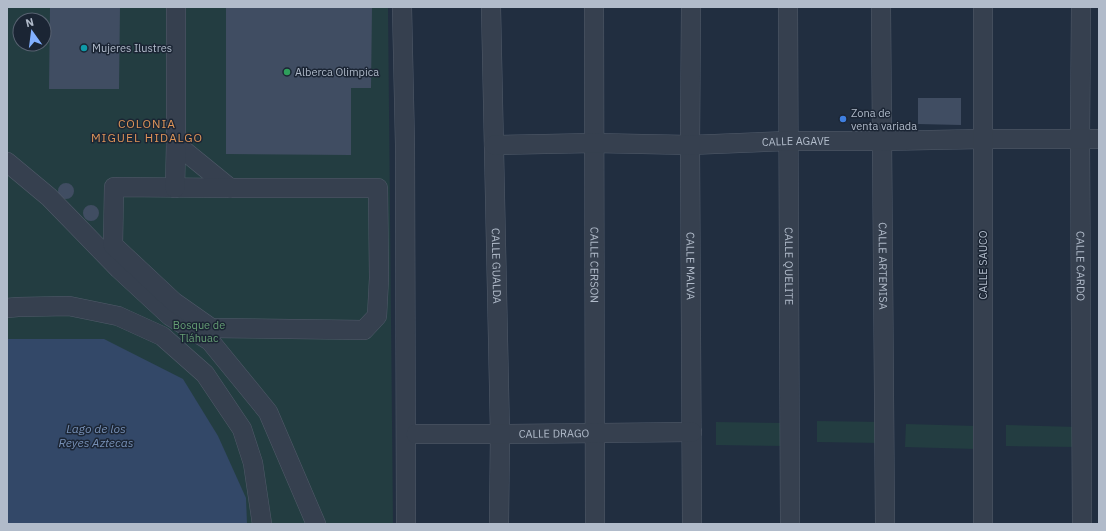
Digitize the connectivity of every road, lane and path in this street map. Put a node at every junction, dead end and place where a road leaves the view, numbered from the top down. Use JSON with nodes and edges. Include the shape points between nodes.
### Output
{"nodes":[{"id":1,"x":176,"y":7,"type":"edge"},
{"id":2,"x":402,"y":7,"type":"edge"},
{"id":3,"x":491,"y":7,"type":"edge"},
{"id":4,"x":594,"y":7,"type":"edge"},
{"id":5,"x":691,"y":7,"type":"edge"},
{"id":6,"x":788,"y":7,"type":"edge"},
{"id":7,"x":881,"y":7,"type":"edge"},
{"id":8,"x":983,"y":7,"type":"edge"},
{"id":9,"x":1081,"y":7,"type":"edge"},
{"id":10,"x":982,"y":139,"type":"junction"},
{"id":11,"x":1080,"y":139,"type":"junction"},
{"id":12,"x":1099,"y":139,"type":"edge"},
{"id":13,"x":789,"y":141,"type":"junction"},
{"id":14,"x":882,"y":141,"type":"junction"},
{"id":15,"x":594,"y":143,"type":"junction"},
{"id":16,"x":176,"y":144,"type":"junction"},
{"id":17,"x":494,"y":145,"type":"junction"},
{"id":18,"x":690,"y":145,"type":"junction"},
{"id":19,"x":7,"y":162,"type":"edge"},
{"id":20,"x":175,"y":188,"type":"junction"},
{"id":21,"x":230,"y":188,"type":"junction"},
{"id":22,"x":7,"y":308,"type":"edge"},
{"id":23,"x":170,"y":316,"type":"junction"},
{"id":24,"x":162,"y":336,"type":"junction"},
{"id":25,"x":692,"y":432,"type":"junction"},
{"id":26,"x":594,"y":433,"type":"junction"},
{"id":27,"x":416,"y":434,"type":"dead end"},
{"id":28,"x":500,"y":434,"type":"junction"},
{"id":29,"x":262,"y":524,"type":"edge"},
{"id":30,"x":316,"y":524,"type":"edge"},
{"id":31,"x":406,"y":524,"type":"edge"},
{"id":32,"x":499,"y":524,"type":"edge"},
{"id":33,"x":595,"y":524,"type":"edge"},
{"id":34,"x":692,"y":524,"type":"edge"},
{"id":35,"x":790,"y":524,"type":"edge"},
{"id":36,"x":885,"y":524,"type":"edge"},
{"id":37,"x":983,"y":524,"type":"edge"},
{"id":38,"x":1082,"y":524,"type":"edge"}],
"edges":[{"from":1,"to":16,"type":"street"},
{"from":2,"to":31,"type":"street"},
{"from":3,"to":17,"type":"street","name":"CALLE GUALDA"},
{"from":4,"to":15,"type":"street","name":"CALLE CERSON"},
{"from":5,"to":18,"type":"street","name":"CALLE MALVA"},
{"from":6,"to":13,"type":"street","name":"CALLE QUELITE"},
{"from":7,"to":14,"type":"street","name":"CALLE ARTEMISA"},
{"from":8,"to":10,"type":"street","name":"CALLE SAUCO"},
{"from":9,"to":11,"type":"street","name":"CALLE CARDO"},
{"from":10,"to":11,"type":"street","name":"CALLE AGAVE"},
{"from":10,"to":14,"type":"street","name":"CALLE AGAVE"},
{"from":10,"to":37,"type":"street","name":"CALLE SAUCO"},
{"from":11,"to":12,"type":"street","name":"CALLE AGAVE"},
{"from":11,"to":38,"type":"street","name":"CALLE CARDO"},
{"from":13,"to":14,"type":"street","name":"CALLE AGAVE"},
{"from":13,"to":18,"type":"street","name":"CALLE AGAVE"},
{"from":13,"to":35,"type":"street","name":"CALLE QUELITE"},
{"from":14,"to":36,"type":"street","name":"CALLE ARTEMISA"},
{"from":15,"to":17,"type":"street","name":"CALLE AGAVE"},
{"from":15,"to":18,"type":"street","name":"CALLE AGAVE"},
{"from":15,"to":26,"type":"street","name":"CALLE CERSON"},
{"from":16,"to":20,"type":"street"},
{"from":16,"to":21,"type":"street"},
{"from":17,"to":28,"type":"street","name":"CALLE GUALDA"},
{"from":18,"to":25,"type":"street","name":"CALLE MALVA"},
{"from":19,"to":23,"type":"street","via":[[49,197],[119,269]]},
{"from":20,"to":21,"type":"street"},
{"from":20,"to":21,"type":"street","via":[[114,187],[113,244],[174,302],[212,328],[364,330],[377,316],[378,188]]},
{"from":22,"to":24,"type":"street","via":[[69,306],[118,316]]},
{"from":23,"to":24,"type":"street"},
{"from":23,"to":30,"type":"street","via":[[210,341],[268,412]]},
{"from":24,"to":29,"type":"street","via":[[205,374],[242,428],[253,463]]},
{"from":25,"to":26,"type":"street","name":"CALLE DRAGO"},
{"from":25,"to":34,"type":"street","name":"CALLE MALVA"},
{"from":26,"to":28,"type":"street","name":"CALLE DRAGO"},
{"from":26,"to":33,"type":"street","name":"CALLE CERSON"},
{"from":27,"to":28,"type":"street","name":"CALLE DRAGO"},
{"from":28,"to":32,"type":"street","name":"CALLE GUALDA"}]}
